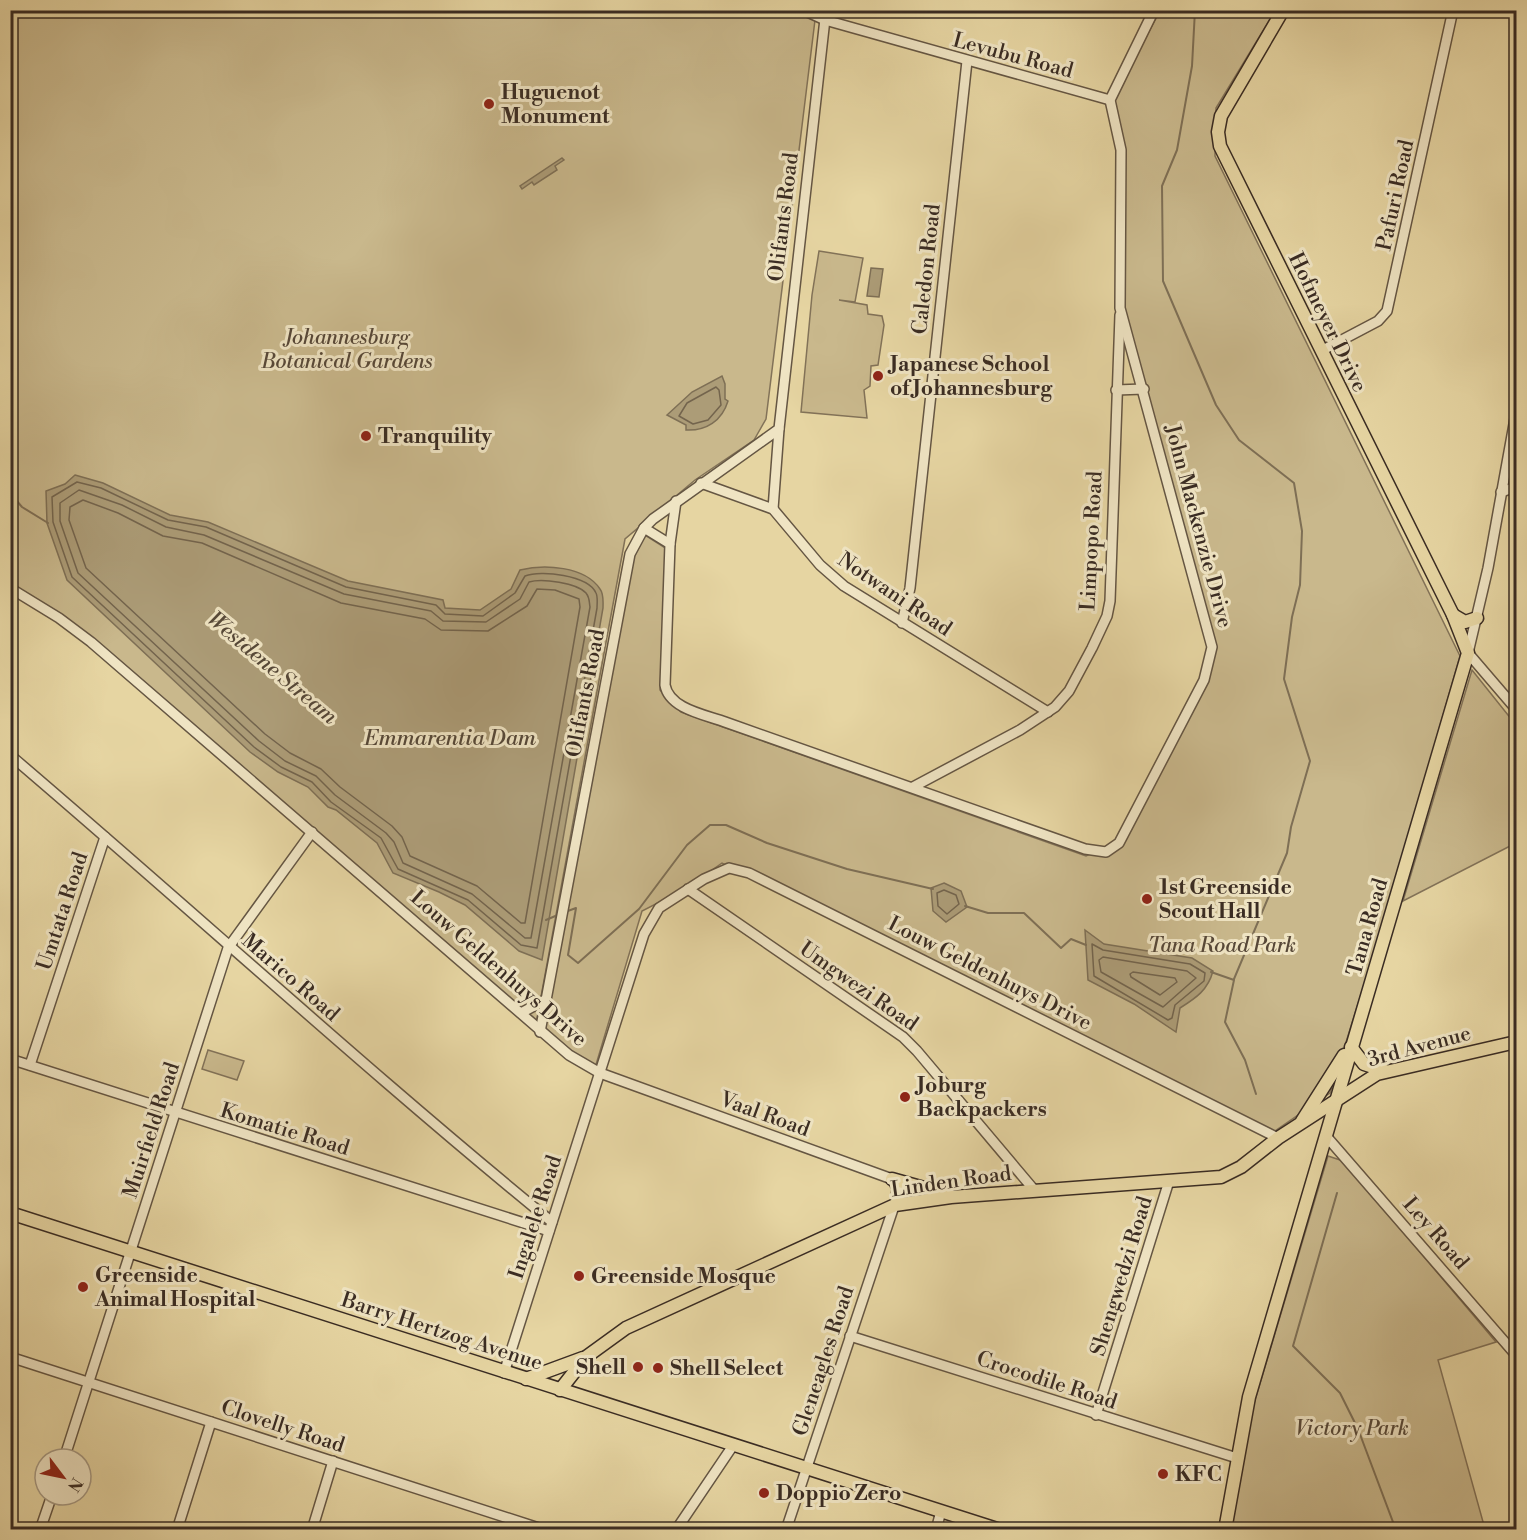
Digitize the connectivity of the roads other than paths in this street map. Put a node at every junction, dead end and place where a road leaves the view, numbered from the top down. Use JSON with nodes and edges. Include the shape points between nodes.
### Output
{"nodes":[{"id":1,"x":803,"y":10,"type":"edge"},
{"id":2,"x":1154,"y":10,"type":"edge"},
{"id":3,"x":1283,"y":10,"type":"edge"},
{"id":4,"x":1454,"y":10,"type":"edge"},
{"id":5,"x":825,"y":15,"type":"edge"},
{"id":6,"x":967,"y":61,"type":"junction"},
{"id":7,"x":1110,"y":100,"type":"junction"},
{"id":8,"x":1120,"y":308,"type":"junction"},
{"id":9,"x":1321,"y":351,"type":"junction"},
{"id":10,"x":1144,"y":389,"type":"junction"},
{"id":11,"x":1116,"y":390,"type":"junction"},
{"id":12,"x":1516,"y":413,"type":"edge"},
{"id":13,"x":779,"y":429,"type":"junction"},
{"id":14,"x":701,"y":483,"type":"junction"},
{"id":15,"x":1516,"y":487,"type":"edge"},
{"id":16,"x":1501,"y":492,"type":"junction"},
{"id":17,"x":676,"y":501,"type":"junction"},
{"id":18,"x":773,"y":509,"type":"junction"},
{"id":19,"x":644,"y":528,"type":"junction"},
{"id":20,"x":670,"y":544,"type":"junction"},
{"id":21,"x":10,"y":588,"type":"edge"},
{"id":22,"x":1453,"y":615,"type":"junction"},
{"id":23,"x":1477,"y":618,"type":"junction"},
{"id":24,"x":902,"y":623,"type":"junction"},
{"id":25,"x":1468,"y":653,"type":"junction"},
{"id":26,"x":1516,"y":709,"type":"edge"},
{"id":27,"x":1048,"y":712,"type":"junction"},
{"id":28,"x":10,"y":755,"type":"edge"},
{"id":29,"x":913,"y":787,"type":"junction"},
{"id":30,"x":312,"y":832,"type":"junction"},
{"id":31,"x":105,"y":837,"type":"junction"},
{"id":32,"x":688,"y":889,"type":"junction"},
{"id":33,"x":228,"y":948,"type":"junction"},
{"id":34,"x":545,"y":1000,"type":"junction"},
{"id":35,"x":521,"y":1013,"type":"junction"},
{"id":36,"x":540,"y":1032,"type":"junction"},
{"id":37,"x":1516,"y":1042,"type":"edge"},
{"id":38,"x":1352,"y":1044,"type":"junction"},
{"id":39,"x":10,"y":1059,"type":"edge"},
{"id":40,"x":30,"y":1065,"type":"junction"},
{"id":41,"x":1385,"y":1071,"type":"junction"},
{"id":42,"x":600,"y":1073,"type":"junction"},
{"id":43,"x":1336,"y":1098,"type":"junction"},
{"id":44,"x":176,"y":1113,"type":"junction"},
{"id":45,"x":1303,"y":1122,"type":"junction"},
{"id":46,"x":1326,"y":1135,"type":"junction"},
{"id":47,"x":1278,"y":1138,"type":"junction"},
{"id":48,"x":892,"y":1179,"type":"junction"},
{"id":49,"x":1169,"y":1182,"type":"junction"},
{"id":50,"x":1035,"y":1191,"type":"junction"},
{"id":51,"x":951,"y":1197,"type":"junction"},
{"id":52,"x":895,"y":1205,"type":"junction"},
{"id":53,"x":10,"y":1213,"type":"edge"},
{"id":54,"x":550,"y":1226,"type":"junction"},
{"id":55,"x":131,"y":1251,"type":"junction"},
{"id":56,"x":850,"y":1336,"type":"junction"},
{"id":57,"x":1516,"y":1355,"type":"edge"},
{"id":58,"x":10,"y":1357,"type":"edge"},
{"id":59,"x":586,"y":1357,"type":"junction"},
{"id":60,"x":504,"y":1373,"type":"junction"},
{"id":61,"x":525,"y":1379,"type":"junction"},
{"id":62,"x":89,"y":1383,"type":"junction"},
{"id":63,"x":560,"y":1390,"type":"junction"},
{"id":64,"x":1096,"y":1415,"type":"junction"},
{"id":65,"x":212,"y":1422,"type":"junction"},
{"id":66,"x":734,"y":1444,"type":"junction"},
{"id":67,"x":68,"y":1447,"type":"edge"},
{"id":68,"x":1236,"y":1455,"type":"junction"},
{"id":69,"x":333,"y":1461,"type":"junction"},
{"id":70,"x":807,"y":1468,"type":"junction"},
{"id":71,"x":48,"y":1507,"type":"edge"},
{"id":72,"x":941,"y":1511,"type":"junction"},
{"id":73,"x":40,"y":1530,"type":"edge"},
{"id":74,"x":177,"y":1530,"type":"edge"},
{"id":75,"x":312,"y":1530,"type":"edge"},
{"id":76,"x":545,"y":1530,"type":"edge"},
{"id":77,"x":676,"y":1530,"type":"edge"},
{"id":78,"x":786,"y":1530,"type":"edge"},
{"id":79,"x":936,"y":1530,"type":"edge"},
{"id":80,"x":999,"y":1530,"type":"edge"},
{"id":81,"x":1216,"y":1530,"type":"edge"},
{"id":82,"x":1225,"y":1530,"type":"edge"}],
"edges":[{"from":1,"to":5,"type":"street","name":"Levubu Road"},
{"from":2,"to":7,"type":"street"},
{"from":3,"to":9,"type":"main road","name":"Hofmeyer Drive","via":[[1225,107],[1219,139]]},
{"from":4,"to":9,"type":"street","name":"Pafuri Road","via":[[1387,310],[1378,321]]},
{"from":5,"to":6,"type":"street","name":"Levubu Road"},
{"from":5,"to":13,"type":"street","name":"Olifants Road"},
{"from":6,"to":7,"type":"street","name":"Levubu Road"},
{"from":6,"to":24,"type":"street","name":"Caledon Road","via":[[910,588]]},
{"from":7,"to":8,"type":"street","name":"John Mackenzie Drive","via":[[1120,150]]},
{"from":8,"to":10,"type":"street","name":"John Mackenzie Drive"},
{"from":8,"to":11,"type":"street","name":"Limpopo Road"},
{"from":9,"to":22,"type":"main road","name":"Hofmeyer Drive"},
{"from":10,"to":11,"type":"street"},
{"from":10,"to":29,"type":"street","name":"John Mackenzie Drive","via":[[1212,647],[1204,680],[1124,836],[1108,851],[1085,849]]},
{"from":11,"to":27,"type":"street","name":"Limpopo Road","via":[[1109,609],[1069,691]]},
{"from":12,"to":16,"type":"street","name":"Tana Road"},
{"from":13,"to":14,"type":"street","name":"Olifants Road"},
{"from":13,"to":18,"type":"street","name":"Olifants Road"},
{"from":14,"to":17,"type":"street","name":"Olifants Road"},
{"from":14,"to":18,"type":"street","name":"Notwani Road"},
{"from":15,"to":16,"type":"street"},
{"from":16,"to":23,"type":"street","name":"Tana Road"},
{"from":17,"to":19,"type":"street","name":"Olifants Road"},
{"from":17,"to":20,"type":"street","name":"John Mackenzie Drive"},
{"from":18,"to":24,"type":"street","name":"Notwani Road","via":[[831,576]]},
{"from":19,"to":20,"type":"street"},
{"from":19,"to":34,"type":"street","name":"Olifants Road","via":[[627,565]]},
{"from":20,"to":29,"type":"street","name":"John Mackenzie Drive","via":[[665,686],[671,697],[691,710]]},
{"from":21,"to":30,"type":"street","name":"Louw Geldenhuys Drive","via":[[75,629]]},
{"from":22,"to":23,"type":"main road","via":[[1465,621]]},
{"from":22,"to":25,"type":"main road","name":"Hofmeyer Drive"},
{"from":23,"to":25,"type":"street","name":"Tana Road"},
{"from":24,"to":27,"type":"street","name":"Notwani Road"},
{"from":25,"to":26,"type":"street"},
{"from":25,"to":38,"type":"main road","name":"Tana Road"},
{"from":27,"to":29,"type":"street","name":"Limpopo Road"},
{"from":28,"to":31,"type":"street","name":"Marico Road"},
{"from":30,"to":33,"type":"street","name":"Muirfield Road"},
{"from":30,"to":35,"type":"street","name":"Louw Geldenhuys Drive"},
{"from":31,"to":33,"type":"street","name":"Marico Road"},
{"from":31,"to":40,"type":"street","name":"Umtata Road"},
{"from":32,"to":42,"type":"street","name":"Louw Geldenhuys Drive","via":[[666,902],[644,934]]},
{"from":32,"to":47,"type":"street","name":"Louw Geldenhuys Drive","via":[[723,869],[743,870]]},
{"from":32,"to":50,"type":"street","name":"Umgwezi Road","via":[[910,1044]]},
{"from":33,"to":44,"type":"street","name":"Muirfield Road"},
{"from":33,"to":54,"type":"street","name":"Marico Road"},
{"from":34,"to":35,"type":"street"},
{"from":34,"to":36,"type":"street","name":"Olifants Road"},
{"from":35,"to":36,"type":"street","name":"Louw Geldenhuys Drive"},
{"from":36,"to":42,"type":"street","name":"Louw Geldenhuys Drive"},
{"from":37,"to":41,"type":"main road","name":"3rd Avenue"},
{"from":38,"to":41,"type":"main road","via":[[1364,1064]]},
{"from":38,"to":43,"type":"main road","name":"Tana Road"},
{"from":38,"to":45,"type":"main road"},
{"from":39,"to":40,"type":"street","name":"Komatie Road"},
{"from":40,"to":44,"type":"street","name":"Komatie Road"},
{"from":41,"to":43,"type":"main road","name":"3rd Avenue"},
{"from":42,"to":48,"type":"street","name":"Vaal Road"},
{"from":42,"to":54,"type":"street","name":"Ingalele Road"},
{"from":43,"to":45,"type":"main road","name":"Linden Road"},
{"from":43,"to":46,"type":"main road","name":"Tana Road"},
{"from":44,"to":54,"type":"street","name":"Komatie Road"},
{"from":44,"to":55,"type":"street","name":"Muirfield Road"},
{"from":45,"to":46,"type":"main road","via":[[1319,1122]]},
{"from":45,"to":47,"type":"main road","name":"Linden Road"},
{"from":46,"to":57,"type":"street","name":"Ley Road"},
{"from":46,"to":68,"type":"main road","name":"Tana Road","via":[[1249,1397]]},
{"from":47,"to":49,"type":"main road","name":"Linden Road","via":[[1227,1175]]},
{"from":48,"to":51,"type":"main road"},
{"from":48,"to":52,"type":"street","via":[[897,1188]]},
{"from":49,"to":50,"type":"main road","name":"Linden Road"},
{"from":49,"to":64,"type":"street","name":"Shengwedzi Road"},
{"from":50,"to":51,"type":"main road","name":"Linden Road"},
{"from":51,"to":52,"type":"main road","name":"Linden Road"},
{"from":52,"to":56,"type":"street","name":"Gleneagles Road"},
{"from":52,"to":59,"type":"main road","name":"Linden Road","via":[[626,1328]]},
{"from":53,"to":55,"type":"main road","name":"Barry Hertzog Avenue"},
{"from":54,"to":60,"type":"street","name":"Ingalele Road"},
{"from":55,"to":60,"type":"main road","name":"Barry Hertzog Avenue"},
{"from":55,"to":62,"type":"street","name":"Muirfield Road"},
{"from":56,"to":64,"type":"street","name":"Crocodile Road"},
{"from":56,"to":70,"type":"street","name":"Gleneagles Road"},
{"from":58,"to":62,"type":"street","name":"Clovelly Road"},
{"from":59,"to":61,"type":"main road"},
{"from":59,"to":63,"type":"main road","name":"Linden Road"},
{"from":60,"to":61,"type":"main road","name":"Barry Hertzog Avenue"},
{"from":61,"to":63,"type":"main road","name":"Barry Hertzog Avenue"},
{"from":62,"to":65,"type":"street","name":"Clovelly Road"},
{"from":62,"to":67,"type":"street","name":"Muirfield Road"},
{"from":63,"to":66,"type":"main road","name":"Barry Hertzog Avenue"},
{"from":64,"to":68,"type":"street","name":"Crocodile Road"},
{"from":65,"to":69,"type":"street","name":"Clovelly Road"},
{"from":65,"to":74,"type":"street"},
{"from":66,"to":70,"type":"main road","name":"Barry Hertzog Avenue"},
{"from":66,"to":77,"type":"street"},
{"from":68,"to":81,"type":"main road","name":"Tana Road"},
{"from":68,"to":82,"type":"main road","name":"Tana Road"},
{"from":69,"to":75,"type":"street"},
{"from":69,"to":76,"type":"street","name":"Clovelly Road"},
{"from":70,"to":72,"type":"main road","name":"Barry Hertzog Avenue"},
{"from":70,"to":78,"type":"street","name":"Gleneagles Road"},
{"from":71,"to":73,"type":"street"},
{"from":72,"to":79,"type":"street"},
{"from":72,"to":80,"type":"main road","name":"Barry Hertzog Avenue"}]}
